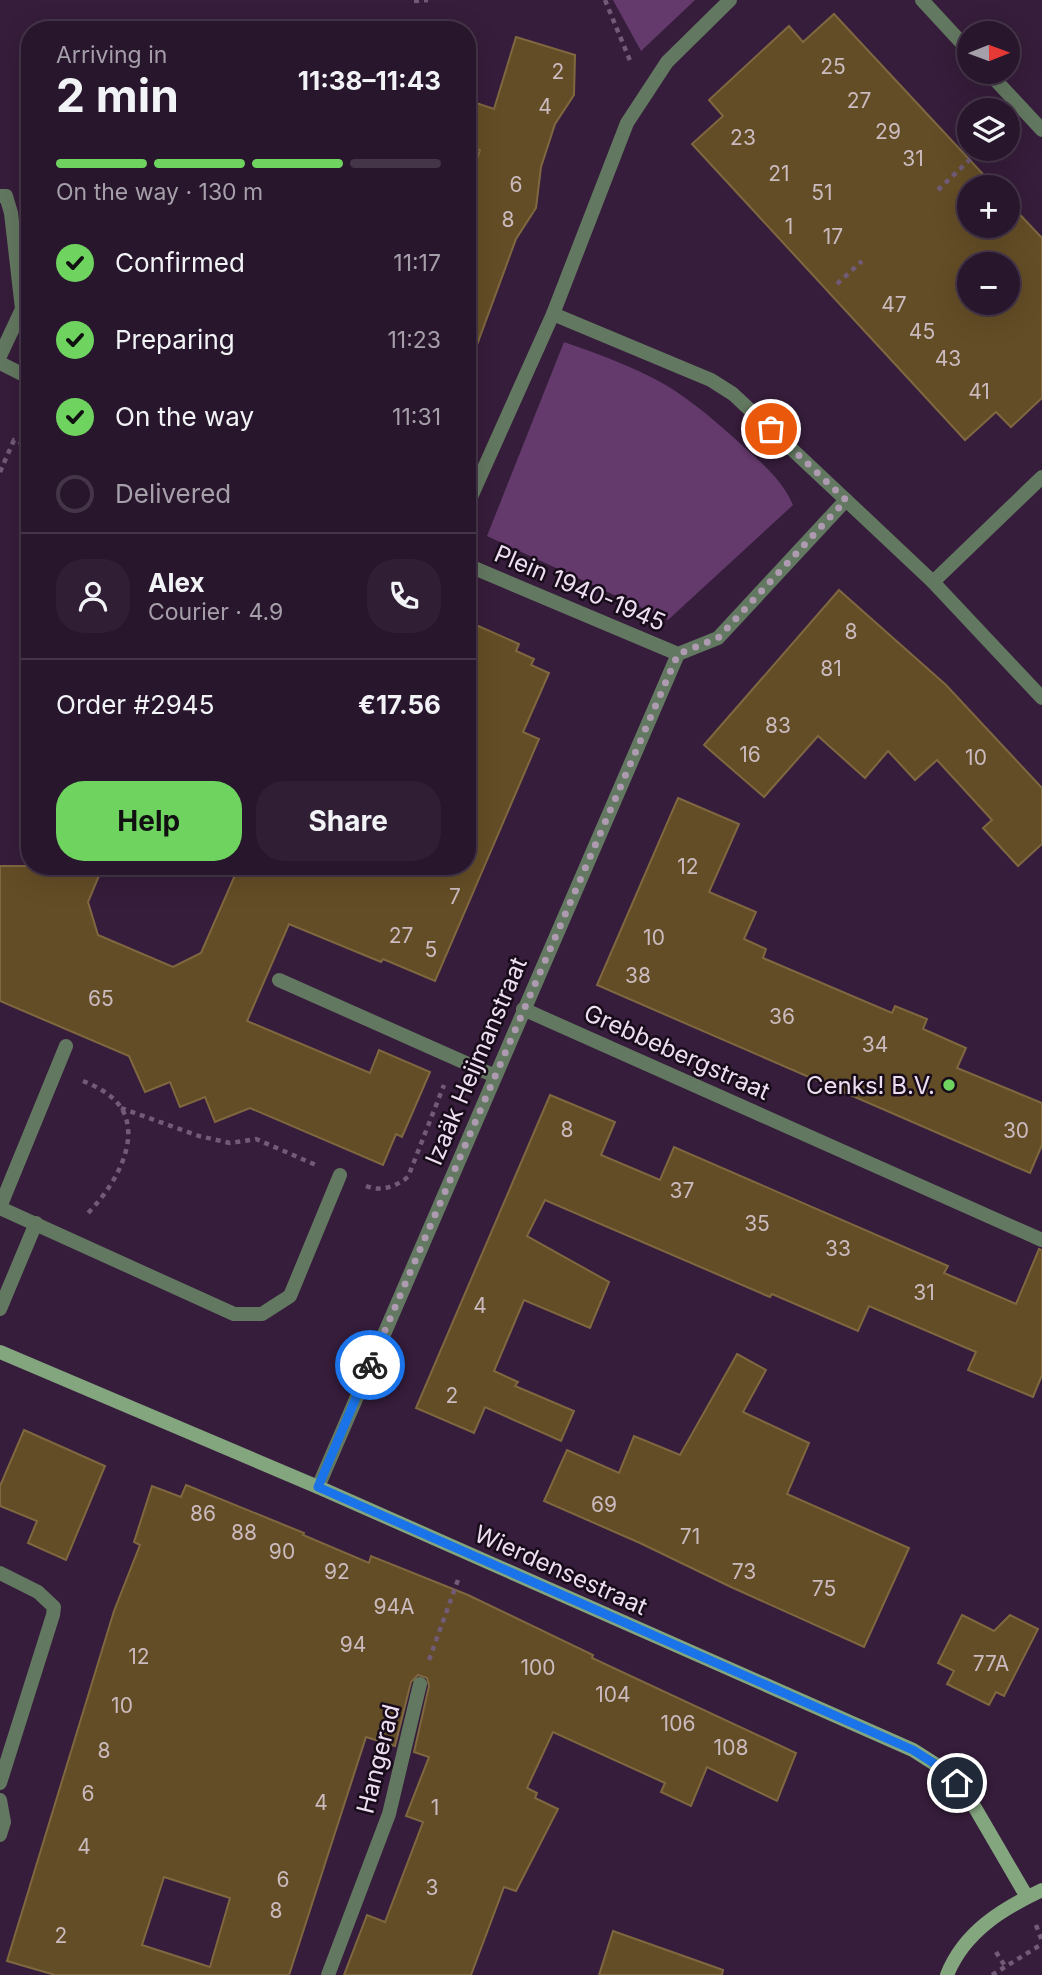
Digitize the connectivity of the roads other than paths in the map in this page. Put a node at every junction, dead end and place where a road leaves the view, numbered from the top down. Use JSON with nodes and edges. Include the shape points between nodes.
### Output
{"nodes":[{"id":1,"x":730,"y":0,"type":"edge"},
{"id":2,"x":922,"y":0,"type":"edge"},
{"id":3,"x":957,"y":38,"type":"edge"},
{"id":4,"x":999,"y":84,"type":"edge"},
{"id":5,"x":1042,"y":131,"type":"edge"},
{"id":6,"x":0,"y":196,"type":"edge"},
{"id":7,"x":21,"y":300,"type":"edge"},
{"id":8,"x":21,"y":311,"type":"edge"},
{"id":9,"x":553,"y":314,"type":"junction"},
{"id":10,"x":0,"y":356,"type":"edge"},
{"id":11,"x":0,"y":363,"type":"edge"},
{"id":12,"x":21,"y":374,"type":"edge"},
{"id":13,"x":1042,"y":477,"type":"edge"},
{"id":14,"x":476,"y":486,"type":"edge"},
{"id":15,"x":846,"y":500,"type":"junction"},
{"id":16,"x":476,"y":569,"type":"edge"},
{"id":17,"x":933,"y":582,"type":"junction"},
{"id":18,"x":678,"y":654,"type":"junction"},
{"id":19,"x":1042,"y":698,"type":"edge"},
{"id":20,"x":279,"y":980,"type":"dead end"},
{"id":21,"x":523,"y":1009,"type":"junction"},
{"id":22,"x":66,"y":1046,"type":"dead end"},
{"id":23,"x":495,"y":1076,"type":"junction"},
{"id":24,"x":340,"y":1175,"type":"road end"},
{"id":25,"x":0,"y":1208,"type":"edge"},
{"id":26,"x":36,"y":1223,"type":"junction"},
{"id":27,"x":1042,"y":1240,"type":"edge"},
{"id":28,"x":0,"y":1309,"type":"edge"},
{"id":29,"x":0,"y":1352,"type":"edge"},
{"id":30,"x":318,"y":1487,"type":"junction"},
{"id":31,"x":0,"y":1573,"type":"edge"},
{"id":32,"x":420,"y":1684,"type":"road end"},
{"id":33,"x":0,"y":1783,"type":"edge"},
{"id":34,"x":0,"y":1800,"type":"edge"},
{"id":35,"x":0,"y":1835,"type":"edge"},
{"id":36,"x":1042,"y":1890,"type":"edge"},
{"id":37,"x":1027,"y":1897,"type":"junction"},
{"id":38,"x":328,"y":1975,"type":"edge"},
{"id":39,"x":947,"y":1975,"type":"edge"}],
"edges":[{"from":1,"to":9,"type":"street","via":[[667,62],[626,123]]},
{"from":2,"to":3,"type":"street"},
{"from":4,"to":5,"type":"street"},
{"from":6,"to":7,"type":"street","via":[[6,195],[11,214]]},
{"from":8,"to":10,"type":"street"},
{"from":9,"to":14,"type":"street"},
{"from":9,"to":15,"type":"street","via":[[711,380],[733,394]]},
{"from":11,"to":12,"type":"street"},
{"from":13,"to":17,"type":"street"},
{"from":15,"to":17,"type":"street"},
{"from":15,"to":18,"type":"street","name":"Plein 1940-1945","via":[[718,638]]},
{"from":16,"to":18,"type":"street","name":"Plein 1940-1945"},
{"from":17,"to":19,"type":"street"},
{"from":18,"to":21,"type":"street","name":"Izaäk Heijmanstraat"},
{"from":20,"to":23,"type":"street"},
{"from":21,"to":23,"type":"street","name":"Izaäk Heijmanstraat"},
{"from":21,"to":27,"type":"street","name":"Grebbebergstraat"},
{"from":22,"to":25,"type":"street"},
{"from":23,"to":30,"type":"street","name":"Izaäk Heijmanstraat"},
{"from":24,"to":26,"type":"street","via":[[290,1296],[262,1314],[234,1314]]},
{"from":25,"to":26,"type":"street"},
{"from":26,"to":28,"type":"street"},
{"from":29,"to":30,"type":"street","name":"Wierdensestraat"},
{"from":30,"to":37,"type":"street","name":"Wierdensestraat","via":[[913,1750],[946,1771],[967,1794]]},
{"from":31,"to":33,"type":"street","via":[[38,1592],[54,1607]]},
{"from":32,"to":38,"type":"street","name":"Hangerad","via":[[389,1814]]},
{"from":34,"to":35,"type":"street","via":[[4,1822]]},
{"from":36,"to":37,"type":"street"},
{"from":37,"to":39,"type":"street","via":[[1002,1911],[966,1942]]}]}
